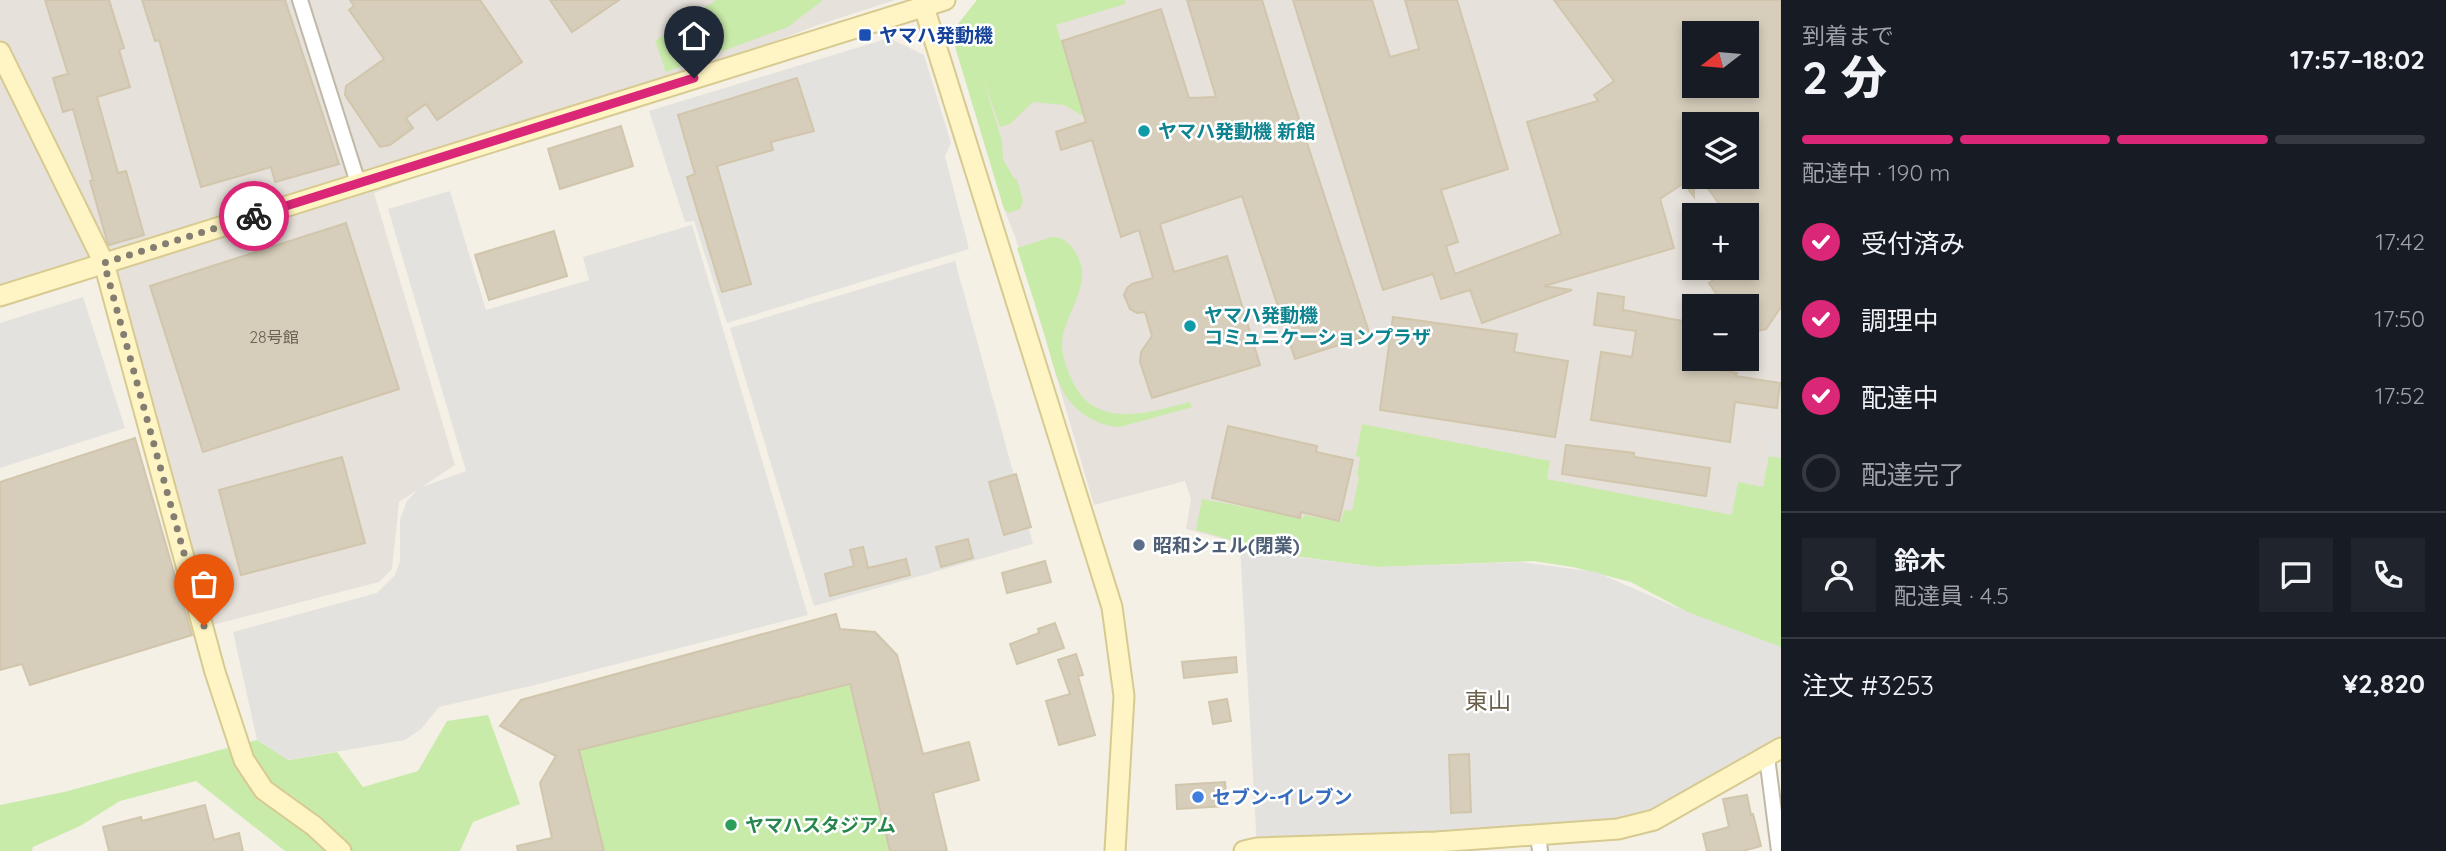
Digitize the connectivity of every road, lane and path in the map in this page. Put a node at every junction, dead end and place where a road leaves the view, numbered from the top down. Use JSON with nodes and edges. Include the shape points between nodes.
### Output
{"nodes":[{"id":1,"x":300,"y":0,"type":"edge"},
{"id":2,"x":945,"y":0,"type":"edge"},
{"id":3,"x":924,"y":7,"type":"junction"},
{"id":4,"x":0,"y":52,"type":"edge"},
{"id":5,"x":358,"y":183,"type":"junction"},
{"id":6,"x":104,"y":263,"type":"junction"},
{"id":7,"x":0,"y":296,"type":"edge"},
{"id":8,"x":1774,"y":752,"type":"edge"},
{"id":9,"x":1777,"y":805,"type":"edge"},
{"id":10,"x":1539,"y":843,"type":"edge"},
{"id":11,"x":1436,"y":846,"type":"edge"},
{"id":12,"x":1333,"y":848,"type":"edge"},
{"id":13,"x":341,"y":851,"type":"edge"},
{"id":14,"x":1115,"y":851,"type":"edge"},
{"id":15,"x":1244,"y":851,"type":"edge"},
{"id":16,"x":1779,"y":851,"type":"edge"}],
"edges":[{"from":1,"to":5,"type":"street"},
{"from":2,"to":3,"type":"street"},
{"from":3,"to":5,"type":"street"},
{"from":3,"to":14,"type":"street","via":[[1112,607],[1124,696]]},
{"from":4,"to":6,"type":"street"},
{"from":5,"to":6,"type":"street"},
{"from":6,"to":7,"type":"street"},
{"from":6,"to":13,"type":"street","via":[[215,672],[244,760],[264,790]]},
{"from":8,"to":9,"type":"street"},
{"from":8,"to":10,"type":"street","via":[[1654,820]]},
{"from":9,"to":16,"type":"street"},
{"from":10,"to":11,"type":"street"},
{"from":11,"to":12,"type":"street"},
{"from":12,"to":15,"type":"street"}]}
